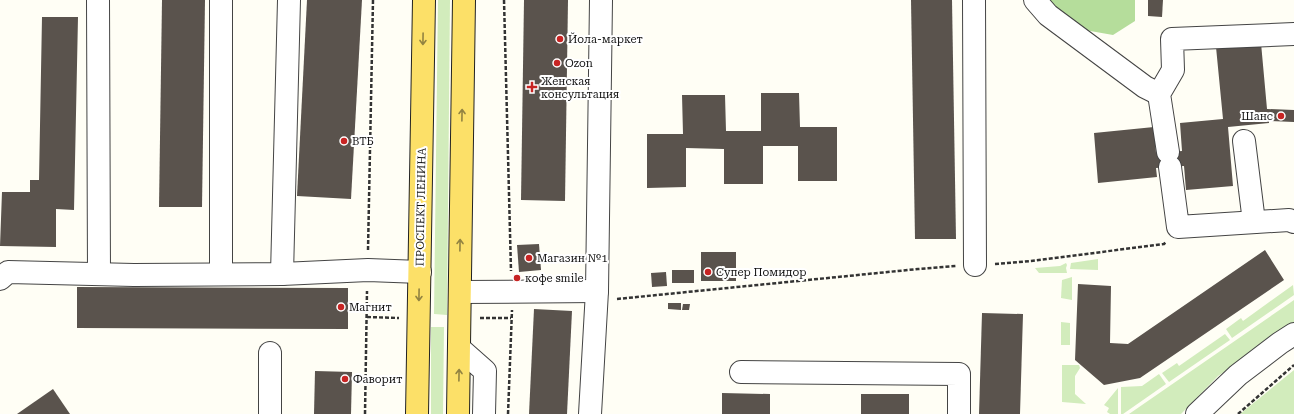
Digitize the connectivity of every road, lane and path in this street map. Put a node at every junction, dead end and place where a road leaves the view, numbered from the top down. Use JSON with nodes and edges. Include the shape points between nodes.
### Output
{"nodes":[{"id":1,"x":98,"y":0,"type":"edge"},
{"id":2,"x":221,"y":0,"type":"edge"},
{"id":3,"x":290,"y":0,"type":"edge"},
{"id":4,"x":373,"y":0,"type":"edge"},
{"id":5,"x":424,"y":0,"type":"edge"},
{"id":6,"x":464,"y":0,"type":"edge"},
{"id":7,"x":504,"y":0,"type":"edge"},
{"id":8,"x":601,"y":0,"type":"edge"},
{"id":9,"x":974,"y":0,"type":"edge"},
{"id":10,"x":1035,"y":0,"type":"edge"},
{"id":11,"x":1294,"y":34,"type":"edge"},
{"id":12,"x":1159,"y":94,"type":"junction"},
{"id":13,"x":1244,"y":141,"type":"dead end"},
{"id":14,"x":1254,"y":222,"type":"junction"},
{"id":15,"x":1294,"y":222,"type":"edge"},
{"id":16,"x":1164,"y":244,"type":"dead end"},
{"id":17,"x":975,"y":265,"type":"junction"},
{"id":18,"x":368,"y":270,"type":"junction"},
{"id":19,"x":420,"y":272,"type":"junction"},
{"id":20,"x":99,"y":274,"type":"junction"},
{"id":21,"x":221,"y":274,"type":"junction"},
{"id":22,"x":282,"y":274,"type":"junction"},
{"id":23,"x":0,"y":279,"type":"edge"},
{"id":24,"x":460,"y":292,"type":"junction"},
{"id":25,"x":512,"y":292,"type":"junction"},
{"id":26,"x":597,"y":296,"type":"junction"},
{"id":27,"x":1294,"y":334,"type":"edge"},
{"id":28,"x":459,"y":348,"type":"junction"},
{"id":29,"x":270,"y":353,"type":"dead end"},
{"id":30,"x":1294,"y":365,"type":"edge"},
{"id":31,"x":741,"y":372,"type":"dead end"},
{"id":32,"x":270,"y":414,"type":"edge"},
{"id":33,"x":366,"y":414,"type":"edge"},
{"id":34,"x":417,"y":414,"type":"edge"},
{"id":35,"x":458,"y":414,"type":"edge"},
{"id":36,"x":484,"y":414,"type":"edge"},
{"id":37,"x":508,"y":414,"type":"edge"},
{"id":38,"x":590,"y":414,"type":"edge"},
{"id":39,"x":959,"y":414,"type":"edge"},
{"id":40,"x":1197,"y":414,"type":"edge"},
{"id":41,"x":1238,"y":414,"type":"edge"}],
"edges":[{"from":1,"to":20,"type":"street"},
{"from":2,"to":21,"type":"street"},
{"from":3,"to":22,"type":"street"},
{"from":4,"to":18,"type":"path"},
{"from":5,"to":19,"type":"main road","name":"ПРОСПЕКТ ЛЕНИНА","one_way":true},
{"from":24,"to":6,"type":"main road","one_way":true},
{"from":7,"to":25,"type":"path"},
{"from":8,"to":26,"type":"street"},
{"from":9,"to":17,"type":"street"},
{"from":10,"to":12,"type":"street","via":[[1048,15],[1145,87]]},
{"from":11,"to":12,"type":"street","via":[[1172,39],[1173,70]]},
{"from":12,"to":14,"type":"street","via":[[1178,227]]},
{"from":13,"to":14,"type":"street"},
{"from":14,"to":15,"type":"street"},
{"from":16,"to":17,"type":"path","via":[[1031,261]]},
{"from":17,"to":26,"type":"path"},
{"from":18,"to":19,"type":"street"},
{"from":18,"to":22,"type":"street"},
{"from":18,"to":33,"type":"path"},
{"from":19,"to":34,"type":"main road","name":"ПРОСПЕКТ ЛЕНИНА","one_way":true},
{"from":20,"to":21,"type":"street"},
{"from":20,"to":23,"type":"street","via":[[8,272]]},
{"from":21,"to":22,"type":"street"},
{"from":24,"to":25,"type":"street"},
{"from":24,"to":28,"type":"main road"},
{"from":25,"to":26,"type":"street"},
{"from":25,"to":37,"type":"path"},
{"from":26,"to":38,"type":"street"},
{"from":27,"to":40,"type":"street","via":[[1238,375]]},
{"from":35,"to":28,"type":"main road","one_way":true},
{"from":28,"to":36,"type":"street","via":[[485,371]]},
{"from":29,"to":32,"type":"street"},
{"from":30,"to":41,"type":"path"},
{"from":31,"to":39,"type":"street","via":[[959,374]]}]}
